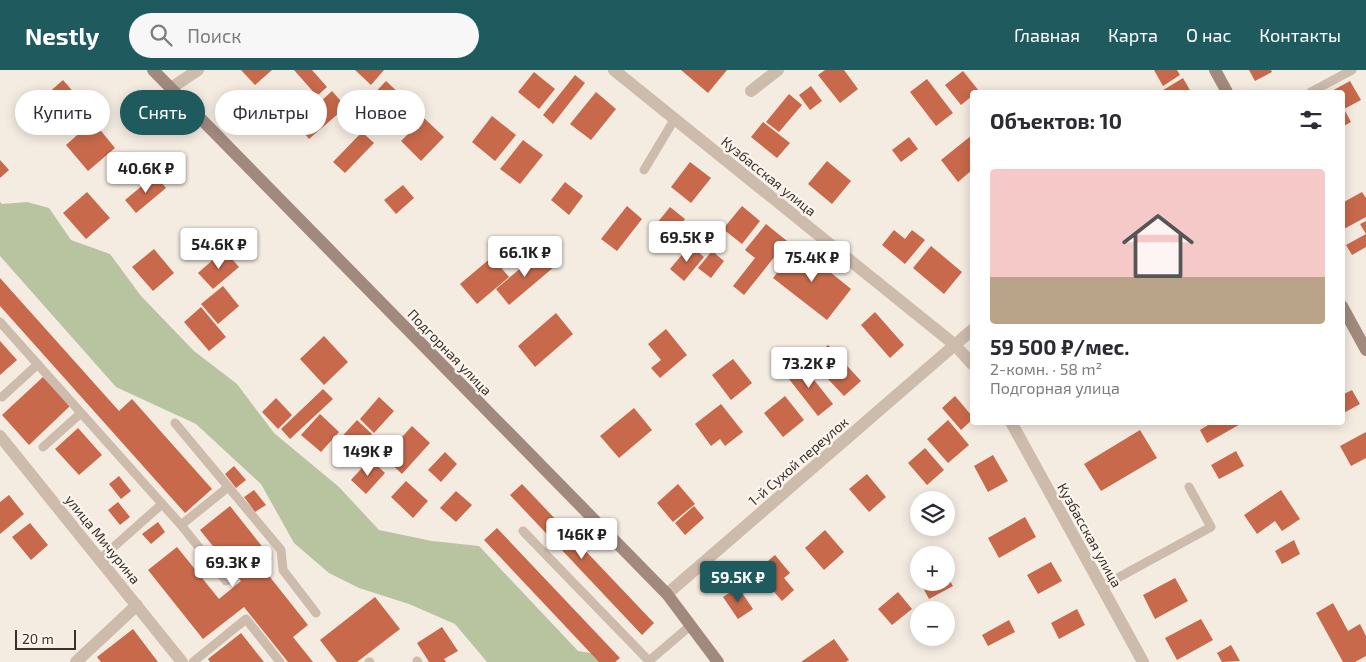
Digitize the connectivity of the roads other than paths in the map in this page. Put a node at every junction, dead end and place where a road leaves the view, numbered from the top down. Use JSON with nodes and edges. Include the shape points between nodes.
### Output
{"nodes":[{"id":1,"x":154,"y":70,"type":"edge"},
{"id":2,"x":198,"y":70,"type":"edge"},
{"id":3,"x":614,"y":70,"type":"edge"},
{"id":4,"x":778,"y":70,"type":"edge"},
{"id":5,"x":1215,"y":70,"type":"edge"},
{"id":6,"x":1352,"y":70,"type":"edge"},
{"id":7,"x":171,"y":88,"type":"junction"},
{"id":8,"x":1226,"y":90,"type":"edge"},
{"id":9,"x":1316,"y":90,"type":"edge"},
{"id":10,"x":751,"y":91,"type":"dead end"},
{"id":11,"x":674,"y":120,"type":"junction"},
{"id":12,"x":644,"y":170,"type":"dead end"},
{"id":13,"x":1345,"y":312,"type":"edge"},
{"id":14,"x":0,"y":322,"type":"edge"},
{"id":15,"x":970,"y":332,"type":"edge"},
{"id":16,"x":955,"y":344,"type":"junction"},
{"id":17,"x":1366,"y":350,"type":"edge"},
{"id":18,"x":970,"y":362,"type":"edge"},
{"id":19,"x":38,"y":364,"type":"junction"},
{"id":20,"x":2,"y":397,"type":"dead end"},
{"id":21,"x":81,"y":412,"type":"junction"},
{"id":22,"x":175,"y":423,"type":"dead end"},
{"id":23,"x":1013,"y":425,"type":"edge"},
{"id":24,"x":0,"y":436,"type":"edge"},
{"id":25,"x":42,"y":447,"type":"dead end"},
{"id":26,"x":1189,"y":487,"type":"dead end"},
{"id":27,"x":227,"y":488,"type":"junction"},
{"id":28,"x":162,"y":504,"type":"junction"},
{"id":29,"x":181,"y":525,"type":"junction"},
{"id":30,"x":523,"y":531,"type":"dead end"},
{"id":31,"x":100,"y":559,"type":"junction"},
{"id":32,"x":226,"y":581,"type":"dead end"},
{"id":33,"x":1101,"y":588,"type":"junction"},
{"id":34,"x":667,"y":594,"type":"junction"},
{"id":35,"x":137,"y":605,"type":"junction"},
{"id":36,"x":316,"y":613,"type":"dead end"},
{"id":37,"x":690,"y":626,"type":"junction"},
{"id":38,"x":76,"y":662,"type":"edge"},
{"id":39,"x":182,"y":662,"type":"edge"},
{"id":40,"x":193,"y":662,"type":"edge"},
{"id":41,"x":280,"y":662,"type":"edge"},
{"id":42,"x":718,"y":662,"type":"edge"},
{"id":43,"x":1142,"y":662,"type":"edge"}],
"edges":[{"from":1,"to":7,"type":"street","name":"Подгорная улица"},
{"from":2,"to":7,"type":"street"},
{"from":3,"to":11,"type":"street","name":"Кузбасская улица"},
{"from":4,"to":10,"type":"street"},
{"from":5,"to":8,"type":"street"},
{"from":6,"to":9,"type":"lane"},
{"from":7,"to":34,"type":"street","name":"Подгорная улица"},
{"from":11,"to":12,"type":"lane"},
{"from":11,"to":16,"type":"street","name":"Кузбасская улица"},
{"from":13,"to":17,"type":"street"},
{"from":14,"to":19,"type":"lane"},
{"from":15,"to":16,"type":"street","name":"1-й Сухой переулок"},
{"from":16,"to":18,"type":"street","name":"Кузбасская улица"},
{"from":16,"to":34,"type":"street","name":"1-й Сухой переулок"},
{"from":19,"to":20,"type":"lane"},
{"from":19,"to":21,"type":"lane"},
{"from":21,"to":25,"type":"lane"},
{"from":21,"to":28,"type":"lane"},
{"from":22,"to":27,"type":"lane"},
{"from":23,"to":33,"type":"street","name":"Кузбасская улица"},
{"from":24,"to":31,"type":"street","name":"улица Мичурина"},
{"from":26,"to":33,"type":"lane","via":[[1211,527]]},
{"from":27,"to":29,"type":"lane"},
{"from":27,"to":36,"type":"lane","via":[[281,550],[283,570]]},
{"from":28,"to":29,"type":"lane"},
{"from":28,"to":31,"type":"lane"},
{"from":29,"to":32,"type":"lane"},
{"from":30,"to":37,"type":"lane","via":[[649,661]]},
{"from":31,"to":35,"type":"street","name":"улица Мичурина"},
{"from":33,"to":43,"type":"street","name":"Кузбасская улица"},
{"from":34,"to":37,"type":"street","name":"Подгорная улица"},
{"from":35,"to":38,"type":"street"},
{"from":35,"to":39,"type":"street","name":"улица Мичурина"},
{"from":37,"to":42,"type":"street","name":"Подгорная улица"},
{"from":40,"to":41,"type":"lane","via":[[246,619]]}]}
